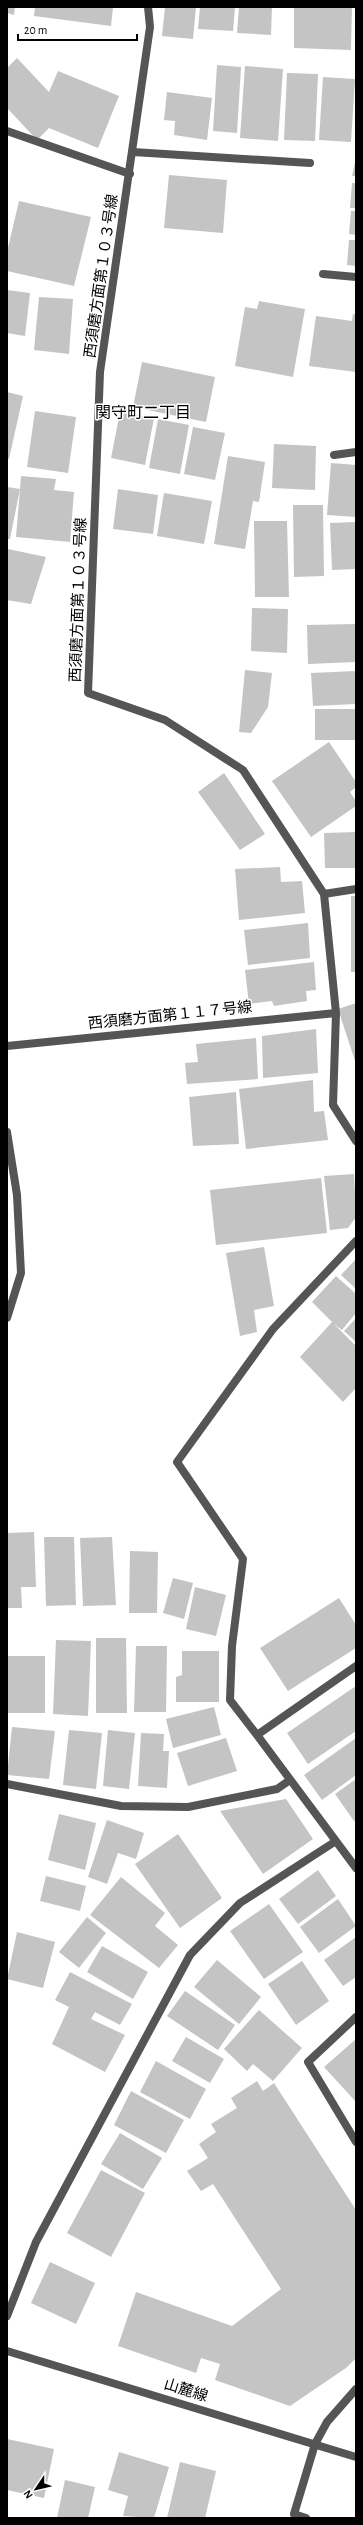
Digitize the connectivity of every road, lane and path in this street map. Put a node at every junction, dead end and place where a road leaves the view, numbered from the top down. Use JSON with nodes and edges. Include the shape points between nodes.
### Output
{"nodes":[{"id":1,"x":148,"y":7,"type":"edge"},
{"id":2,"x":7,"y":130,"type":"edge"},
{"id":3,"x":133,"y":152,"type":"junction"},
{"id":4,"x":310,"y":163,"type":"dead end"},
{"id":5,"x":130,"y":174,"type":"junction"},
{"id":6,"x":323,"y":274,"type":"dead end"},
{"id":7,"x":356,"y":277,"type":"edge"},
{"id":8,"x":356,"y":452,"type":"edge"},
{"id":9,"x":334,"y":455,"type":"dead end"},
{"id":10,"x":356,"y":889,"type":"edge"},
{"id":11,"x":324,"y":894,"type":"junction"},
{"id":12,"x":336,"y":1013,"type":"junction"},
{"id":13,"x":7,"y":1046,"type":"edge"},
{"id":14,"x":7,"y":1132,"type":"edge"},
{"id":15,"x":356,"y":1141,"type":"edge"},
{"id":16,"x":356,"y":1241,"type":"edge"},
{"id":17,"x":7,"y":1318,"type":"edge"},
{"id":18,"x":356,"y":1666,"type":"edge"},
{"id":19,"x":257,"y":1735,"type":"junction"},
{"id":20,"x":290,"y":1780,"type":"junction"},
{"id":21,"x":7,"y":1784,"type":"edge"},
{"id":22,"x":336,"y":1841,"type":"junction"},
{"id":23,"x":356,"y":1868,"type":"edge"},
{"id":24,"x":356,"y":2017,"type":"edge"},
{"id":25,"x":356,"y":2142,"type":"edge"},
{"id":26,"x":7,"y":2316,"type":"edge"},
{"id":27,"x":7,"y":2351,"type":"edge"},
{"id":28,"x":356,"y":2389,"type":"edge"},
{"id":29,"x":315,"y":2444,"type":"junction"},
{"id":30,"x":356,"y":2457,"type":"edge"},
{"id":31,"x":306,"y":2518,"type":"edge"}],
"edges":[{"from":1,"to":3,"type":"street","name":"西須磨方面第１０３号線","via":[[150,27]]},
{"from":2,"to":5,"type":"street"},
{"from":3,"to":4,"type":"street"},
{"from":3,"to":5,"type":"street","name":"西須磨方面第１０３号線"},
{"from":5,"to":11,"type":"street","name":"西須磨方面第１０３号線","via":[[100,372],[88,693],[165,720],[243,770]]},
{"from":6,"to":7,"type":"street"},
{"from":8,"to":9,"type":"street"},
{"from":10,"to":11,"type":"street"},
{"from":11,"to":12,"type":"street","name":"西須磨方面第１０３号線"},
{"from":12,"to":13,"type":"street","name":"西須磨方面第１１７号線"},
{"from":12,"to":15,"type":"street","name":"西須磨方面第１０３号線","via":[[333,1105]]},
{"from":14,"to":17,"type":"street","via":[[17,1195],[21,1273]]},
{"from":16,"to":19,"type":"street","via":[[273,1329],[177,1462],[243,1559],[232,1646],[230,1700]]},
{"from":18,"to":19,"type":"street"},
{"from":19,"to":20,"type":"street"},
{"from":20,"to":21,"type":"street","via":[[277,1789],[188,1807],[121,1806]]},
{"from":20,"to":22,"type":"street"},
{"from":22,"to":23,"type":"street"},
{"from":22,"to":26,"type":"street","via":[[240,1903],[190,1955],[36,2242]]},
{"from":24,"to":25,"type":"street","via":[[308,2062]]},
{"from":27,"to":29,"type":"street","name":"山麓線"},
{"from":28,"to":29,"type":"street","via":[[327,2422]]},
{"from":29,"to":30,"type":"street","name":"山麓線"},
{"from":29,"to":31,"type":"street","via":[[294,2514]]}]}
